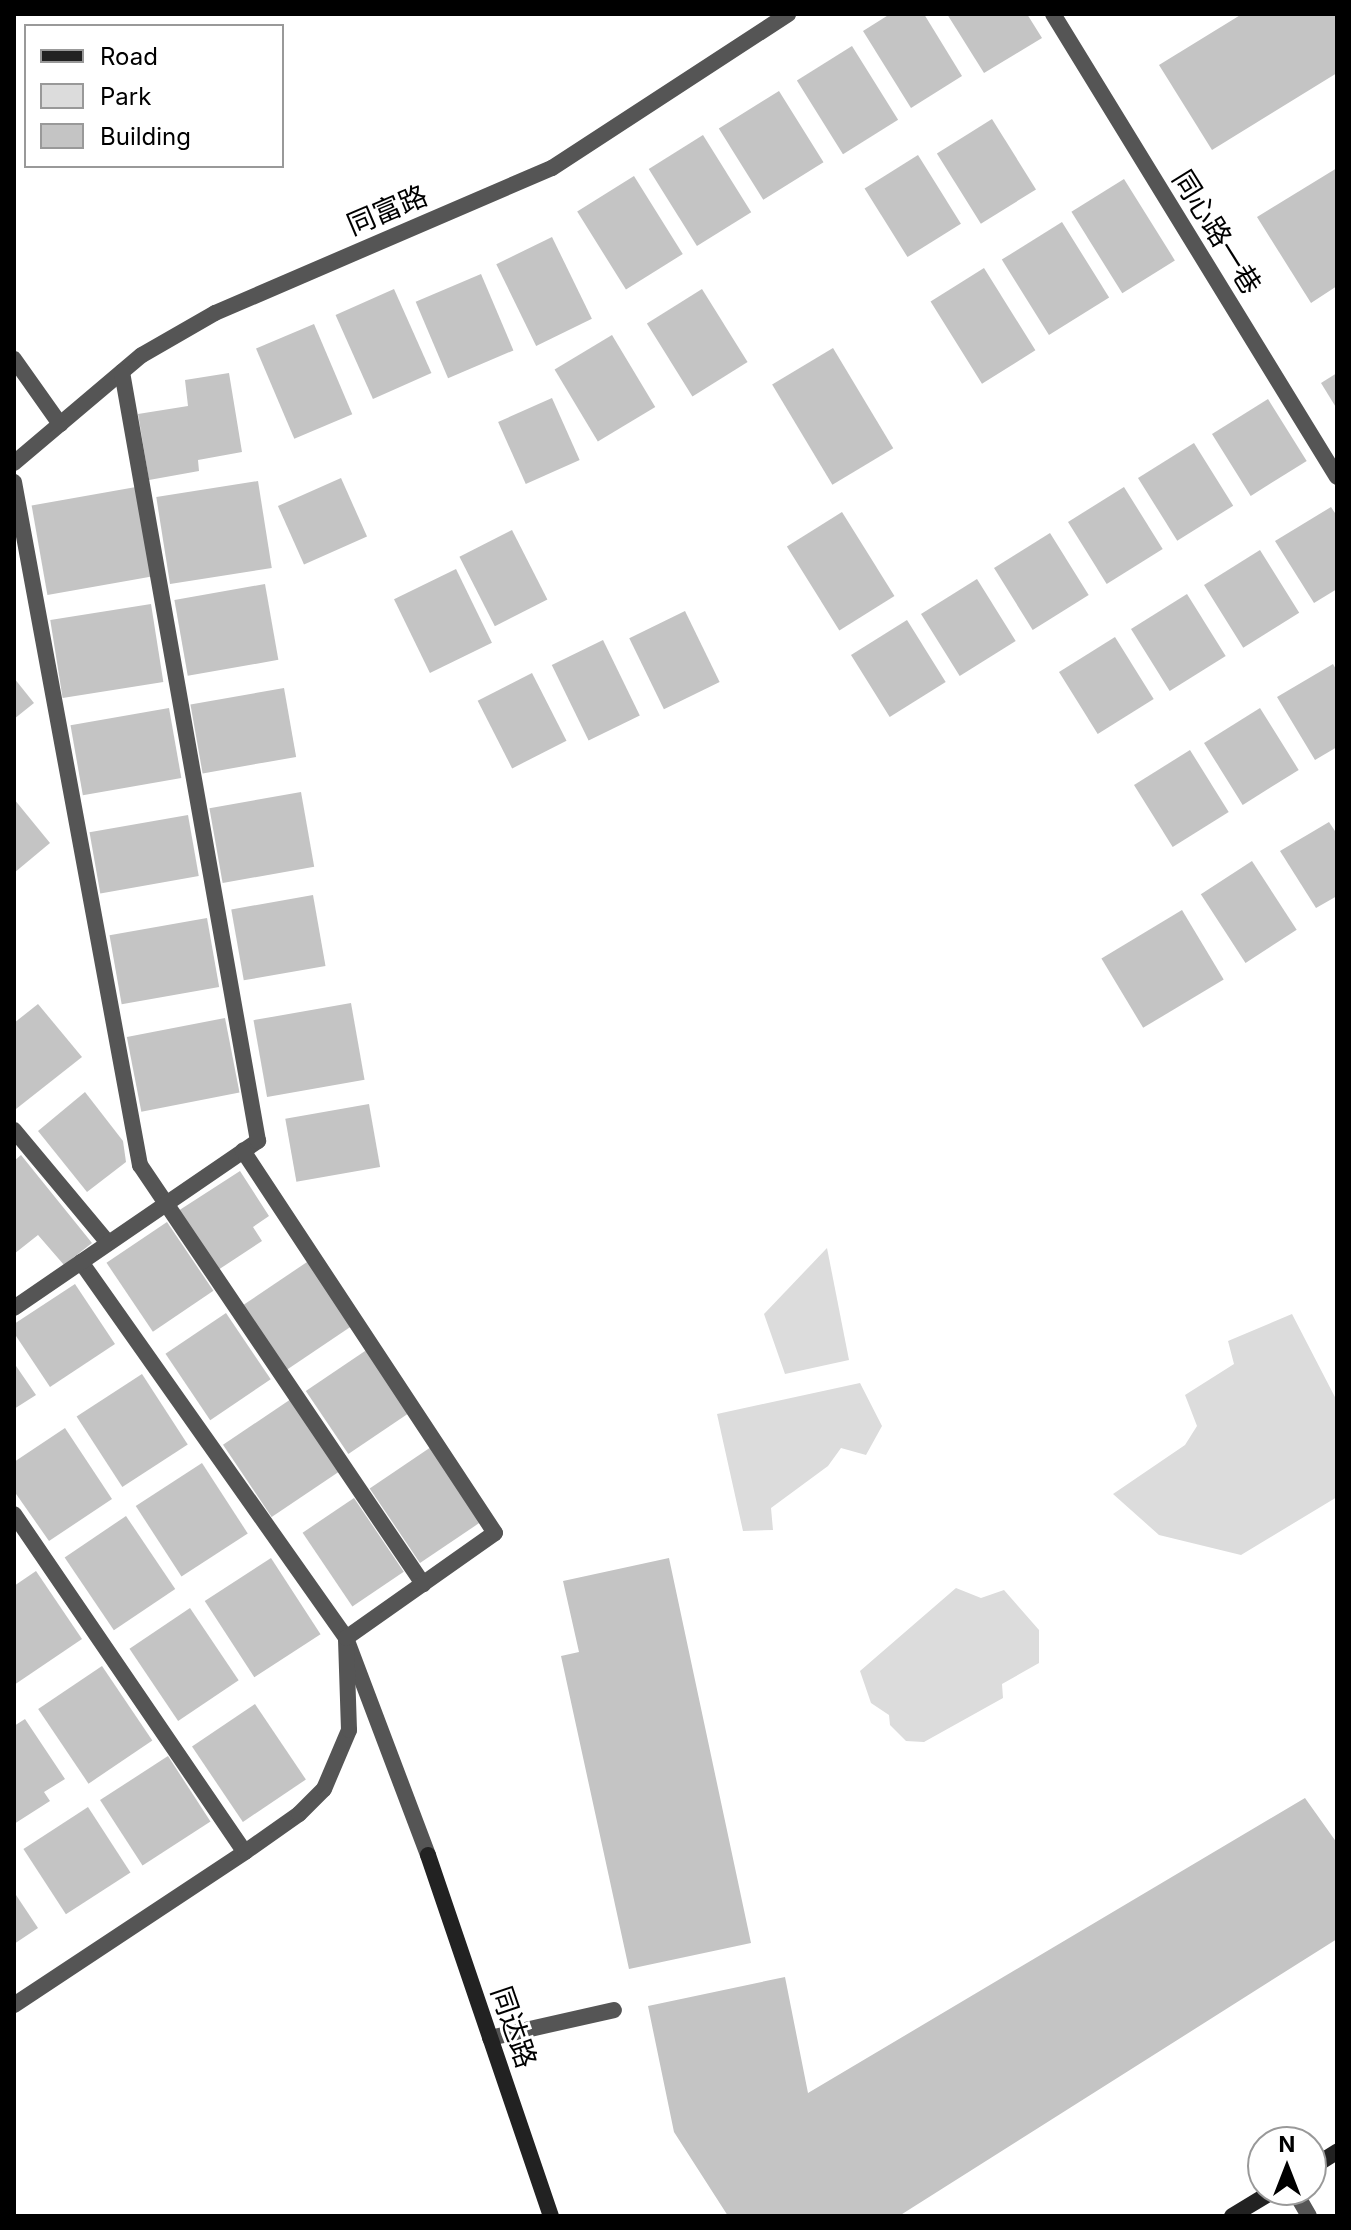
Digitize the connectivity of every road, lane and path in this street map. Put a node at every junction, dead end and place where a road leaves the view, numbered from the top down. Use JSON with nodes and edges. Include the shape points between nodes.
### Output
{"nodes":[{"id":1,"x":788,"y":14,"type":"edge"},
{"id":2,"x":1053,"y":14,"type":"edge"},
{"id":3,"x":14,"y":359,"type":"edge"},
{"id":4,"x":122,"y":372,"type":"junction"},
{"id":5,"x":60,"y":424,"type":"junction"},
{"id":6,"x":14,"y":463,"type":"edge"},
{"id":7,"x":1337,"y":477,"type":"edge"},
{"id":8,"x":14,"y":482,"type":"edge"},
{"id":9,"x":14,"y":1130,"type":"edge"},
{"id":10,"x":243,"y":1151,"type":"junction"},
{"id":11,"x":164,"y":1206,"type":"junction"},
{"id":12,"x":108,"y":1243,"type":"junction"},
{"id":13,"x":81,"y":1262,"type":"junction"},
{"id":14,"x":15,"y":1306,"type":"edge"},
{"id":15,"x":14,"y":1514,"type":"edge"},
{"id":16,"x":423,"y":1584,"type":"junction"},
{"id":17,"x":346,"y":1638,"type":"junction"},
{"id":18,"x":245,"y":1852,"type":"junction"},
{"id":19,"x":14,"y":2005,"type":"edge"},
{"id":20,"x":614,"y":2010,"type":"dead end"},
{"id":21,"x":490,"y":2038,"type":"junction"},
{"id":22,"x":551,"y":2216,"type":"edge"}],
"edges":[{"from":1,"to":4,"type":"street","name":"同富路","via":[[552,168],[215,313]]},
{"from":2,"to":7,"type":"street","name":"同心路一巷"},
{"from":3,"to":5,"type":"street"},
{"from":4,"to":5,"type":"street","name":"同富路"},
{"from":4,"to":10,"type":"street","via":[[258,1141]]},
{"from":5,"to":6,"type":"street","name":"同富路"},
{"from":8,"to":11,"type":"street","via":[[140,1165]]},
{"from":9,"to":12,"type":"street"},
{"from":10,"to":11,"type":"street"},
{"from":10,"to":16,"type":"street","via":[[495,1533]]},
{"from":11,"to":12,"type":"street"},
{"from":11,"to":16,"type":"street"},
{"from":12,"to":13,"type":"street"},
{"from":13,"to":14,"type":"street"},
{"from":13,"to":17,"type":"street"},
{"from":15,"to":18,"type":"street"},
{"from":16,"to":17,"type":"street"},
{"from":17,"to":18,"type":"street","via":[[349,1730],[324,1789]]},
{"from":17,"to":21,"type":"street","name":"同达路"},
{"from":18,"to":19,"type":"street"},
{"from":20,"to":21,"type":"street"},
{"from":21,"to":22,"type":"street","name":"同达路"}]}
